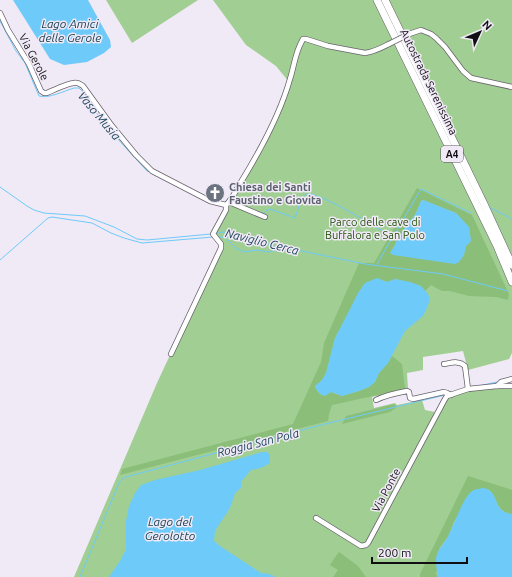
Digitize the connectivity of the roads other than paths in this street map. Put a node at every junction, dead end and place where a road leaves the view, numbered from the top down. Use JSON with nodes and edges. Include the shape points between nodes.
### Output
{"nodes":[{"id":1,"x":373,"y":0,"type":"edge"},
{"id":2,"x":377,"y":0,"type":"edge"},
{"id":3,"x":386,"y":0,"type":"edge"},
{"id":4,"x":0,"y":13,"type":"edge"},
{"id":5,"x":393,"y":24,"type":"junction"},
{"id":6,"x":512,"y":87,"type":"edge"},
{"id":7,"x":227,"y":204,"type":"junction"},
{"id":8,"x":265,"y":217,"type":"dead end"},
{"id":9,"x":512,"y":264,"type":"edge"},
{"id":10,"x":512,"y":282,"type":"edge"},
{"id":11,"x":171,"y":354,"type":"dead end"},
{"id":12,"x":444,"y":364,"type":"dead end"},
{"id":13,"x":512,"y":379,"type":"edge"},
{"id":14,"x":497,"y":386,"type":"junction"},
{"id":15,"x":512,"y":386,"type":"edge"},
{"id":16,"x":468,"y":389,"type":"junction"},
{"id":17,"x":451,"y":395,"type":"junction"},
{"id":18,"x":376,"y":400,"type":"dead end"},
{"id":19,"x":316,"y":518,"type":"dead end"}],
"edges":[{"from":1,"to":5,"type":"highway","via":[[380,13]]},
{"from":2,"to":5,"type":"highway","name":"Autostrada Serenissima","number":"A4"},
{"from":3,"to":5,"type":"highway"},
{"from":4,"to":7,"type":"street","name":"Via Gerole","via":[[41,91],[47,93],[74,82],[80,83],[136,155],[152,171],[210,201]]},
{"from":5,"to":9,"type":"highway","name":"Autostrada Serenissima","number":"A4"},
{"from":5,"to":10,"type":"highway","name":"Autostrada Serenissima","number":"A4"},
{"from":6,"to":7,"type":"street","bridge":true,"via":[[471,78],[436,38],[420,30],[371,52],[328,46],[303,39],[290,80],[261,149]]},
{"from":7,"to":8,"type":"street"},
{"from":7,"to":11,"type":"street","via":[[213,234],[221,248]]},
{"from":12,"to":16,"type":"street","via":[[457,362],[465,366]]},
{"from":13,"to":14,"type":"street"},
{"from":14,"to":15,"type":"street"},
{"from":14,"to":16,"type":"street"},
{"from":16,"to":17,"type":"street"},
{"from":17,"to":18,"type":"street","via":[[444,392],[413,400],[407,391],[382,396]]},
{"from":17,"to":19,"type":"street","name":"Via Ponte","via":[[445,399],[366,546],[361,546]]}]}
